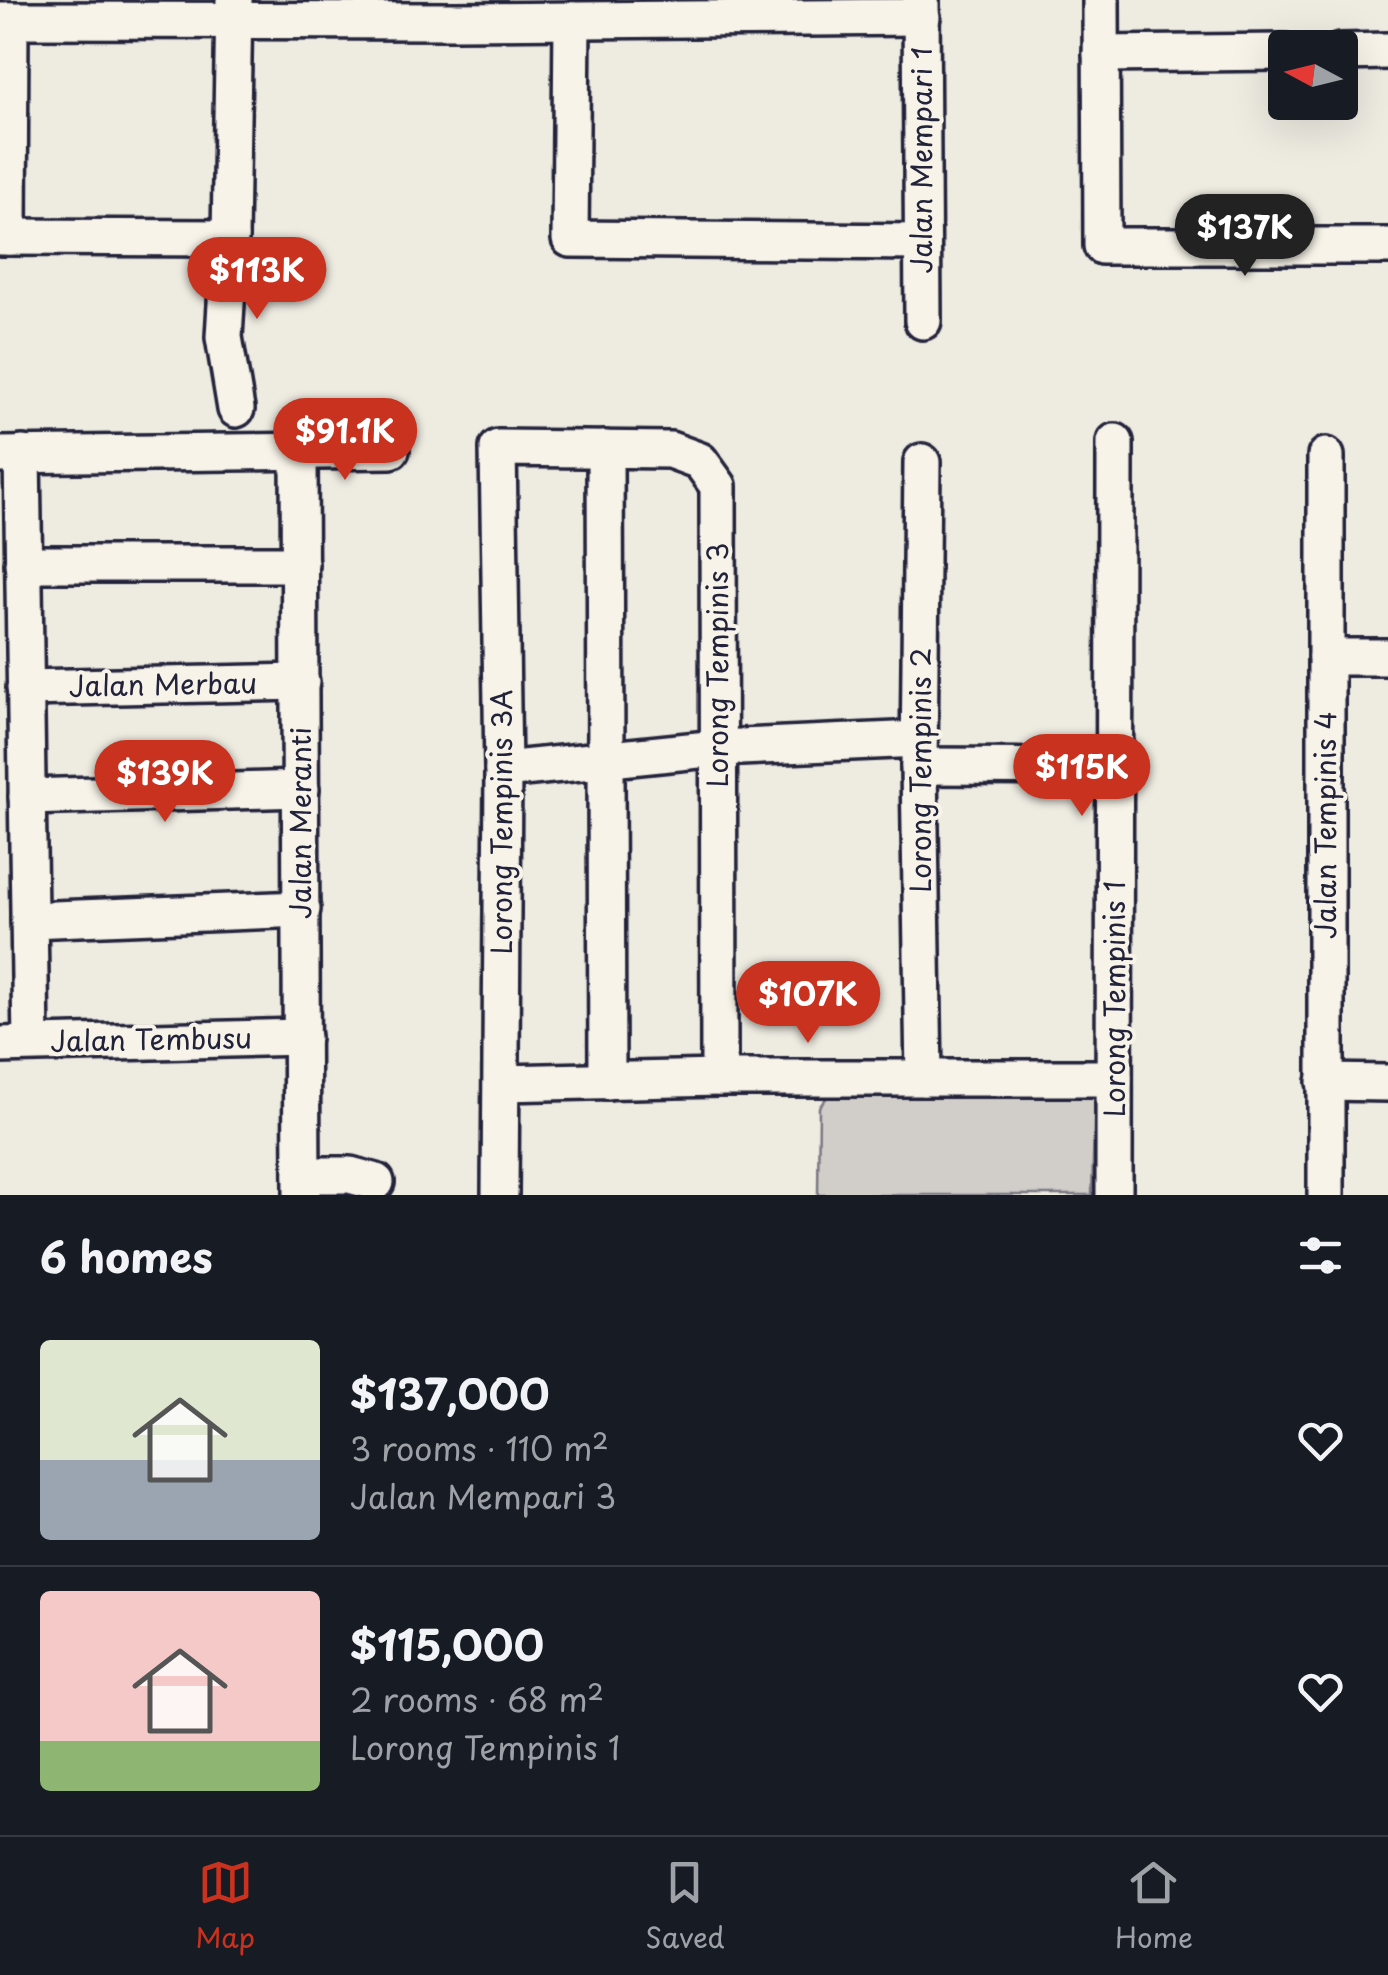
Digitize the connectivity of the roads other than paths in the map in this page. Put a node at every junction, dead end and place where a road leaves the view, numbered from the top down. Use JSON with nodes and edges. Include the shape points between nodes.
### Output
{"nodes":[{"id":1,"x":1102,"y":0,"type":"edge"},
{"id":2,"x":922,"y":8,"type":"edge"},
{"id":3,"x":234,"y":9,"type":"edge"},
{"id":4,"x":455,"y":11,"type":"edge"},
{"id":5,"x":5,"y":20,"type":"edge"},
{"id":6,"x":572,"y":20,"type":"junction"},
{"id":7,"x":1388,"y":51,"type":"edge"},
{"id":8,"x":1268,"y":52,"type":"edge"},
{"id":9,"x":1358,"y":52,"type":"edge"},
{"id":10,"x":1102,"y":54,"type":"junction"},
{"id":11,"x":4,"y":237,"type":"edge"},
{"id":12,"x":230,"y":238,"type":"junction"},
{"id":13,"x":921,"y":242,"type":"junction"},
{"id":14,"x":1388,"y":246,"type":"edge"},
{"id":15,"x":922,"y":320,"type":"dead end"},
{"id":16,"x":236,"y":409,"type":"dead end"},
{"id":17,"x":1116,"y":442,"type":"dead end"},
{"id":18,"x":498,"y":448,"type":"joint"},
{"id":19,"x":605,"y":449,"type":"junction"},
{"id":20,"x":391,"y":450,"type":"dead end"},
{"id":21,"x":299,"y":451,"type":"junction"},
{"id":22,"x":11,"y":455,"type":"edge"},
{"id":23,"x":1326,"y":456,"type":"dead end"},
{"id":24,"x":922,"y":462,"type":"dead end"},
{"id":25,"x":23,"y":564,"type":"junction"},
{"id":26,"x":300,"y":564,"type":"junction"},
{"id":27,"x":1326,"y":657,"type":"junction"},
{"id":28,"x":1388,"y":657,"type":"edge"},
{"id":29,"x":301,"y":682,"type":"junction"},
{"id":30,"x":25,"y":688,"type":"junction"},
{"id":31,"x":718,"y":748,"type":"junction"},
{"id":32,"x":919,"y":752,"type":"junction"},
{"id":33,"x":604,"y":762,"type":"junction"},
{"id":34,"x":1115,"y":768,"type":"junction"},
{"id":35,"x":504,"y":770,"type":"junction"},
{"id":36,"x":301,"y":789,"type":"junction"},
{"id":37,"x":27,"y":797,"type":"junction"},
{"id":38,"x":302,"y":909,"type":"junction"},
{"id":39,"x":28,"y":920,"type":"junction"},
{"id":40,"x":302,"y":1037,"type":"junction"},
{"id":41,"x":15,"y":1044,"type":"edge"},
{"id":42,"x":719,"y":1078,"type":"junction"},
{"id":43,"x":924,"y":1078,"type":"junction"},
{"id":44,"x":1114,"y":1078,"type":"junction"},
{"id":45,"x":607,"y":1080,"type":"junction"},
{"id":46,"x":1326,"y":1082,"type":"junction"},
{"id":47,"x":502,"y":1083,"type":"junction"},
{"id":48,"x":1388,"y":1083,"type":"edge"},
{"id":49,"x":376,"y":1182,"type":"dead end"},
{"id":50,"x":302,"y":1185,"type":"edge"},
{"id":51,"x":500,"y":1195,"type":"edge"},
{"id":52,"x":1114,"y":1195,"type":"edge"},
{"id":53,"x":1326,"y":1195,"type":"edge"}],
"edges":[{"from":1,"to":10,"type":"street"},
{"from":2,"to":6,"type":"street"},
{"from":2,"to":13,"type":"street","name":"Jalan Mempari 1"},
{"from":3,"to":4,"type":"street"},
{"from":3,"to":5,"type":"street"},
{"from":3,"to":12,"type":"street"},
{"from":4,"to":6,"type":"street"},
{"from":5,"to":11,"type":"street"},
{"from":6,"to":13,"type":"street","via":[[570,239]]},
{"from":7,"to":9,"type":"street"},
{"from":8,"to":10,"type":"street"},
{"from":10,"to":14,"type":"street","via":[[1102,246]]},
{"from":11,"to":12,"type":"street"},
{"from":12,"to":16,"type":"street","via":[[224,338]]},
{"from":13,"to":15,"type":"street","name":"Jalan Mempari 1"},
{"from":17,"to":34,"type":"street","name":"Lorong Tempinis 1"},
{"from":18,"to":19,"type":"street","name":"Lorong Tempinis 3"},
{"from":18,"to":35,"type":"street","name":"Lorong Tempinis 3A"},
{"from":19,"to":31,"type":"street","name":"Lorong Tempinis 3","via":[[670,450],[700,461],[718,486]]},
{"from":19,"to":33,"type":"street"},
{"from":20,"to":21,"type":"street"},
{"from":21,"to":22,"type":"street"},
{"from":21,"to":26,"type":"street","name":"Jalan Meranti"},
{"from":22,"to":25,"type":"street"},
{"from":23,"to":27,"type":"street","name":"Jalan Tempinis 4"},
{"from":24,"to":32,"type":"street","name":"Lorong Tempinis 2"},
{"from":25,"to":26,"type":"street"},
{"from":25,"to":30,"type":"street"},
{"from":26,"to":29,"type":"street","name":"Jalan Meranti"},
{"from":27,"to":28,"type":"street"},
{"from":27,"to":46,"type":"street","name":"Jalan Tempinis 4"},
{"from":29,"to":30,"type":"street","name":"Jalan Merbau"},
{"from":29,"to":36,"type":"street","name":"Jalan Meranti"},
{"from":30,"to":37,"type":"street"},
{"from":31,"to":32,"type":"street"},
{"from":31,"to":33,"type":"street"},
{"from":31,"to":42,"type":"street","name":"Lorong Tempinis 3"},
{"from":32,"to":34,"type":"street"},
{"from":32,"to":43,"type":"street","name":"Lorong Tempinis 2"},
{"from":33,"to":35,"type":"street"},
{"from":33,"to":45,"type":"street"},
{"from":34,"to":44,"type":"street","name":"Lorong Tempinis 1"},
{"from":35,"to":47,"type":"street","name":"Lorong Tempinis 3A"},
{"from":36,"to":37,"type":"street"},
{"from":36,"to":38,"type":"street","name":"Jalan Meranti"},
{"from":37,"to":39,"type":"street"},
{"from":38,"to":39,"type":"street"},
{"from":38,"to":40,"type":"street","name":"Jalan Meranti"},
{"from":39,"to":41,"type":"street"},
{"from":40,"to":41,"type":"street","name":"Jalan Tembusu"},
{"from":40,"to":50,"type":"street","name":"Jalan Meranti"},
{"from":42,"to":43,"type":"street"},
{"from":42,"to":45,"type":"street"},
{"from":43,"to":44,"type":"street"},
{"from":44,"to":52,"type":"street","name":"Lorong Tempinis 1"},
{"from":45,"to":47,"type":"street"},
{"from":46,"to":48,"type":"street"},
{"from":46,"to":53,"type":"street","name":"Jalan Tempinis 4"},
{"from":47,"to":51,"type":"street","name":"Lorong Tempinis 3A"},
{"from":49,"to":50,"type":"street","via":[[350,1175]]}]}
